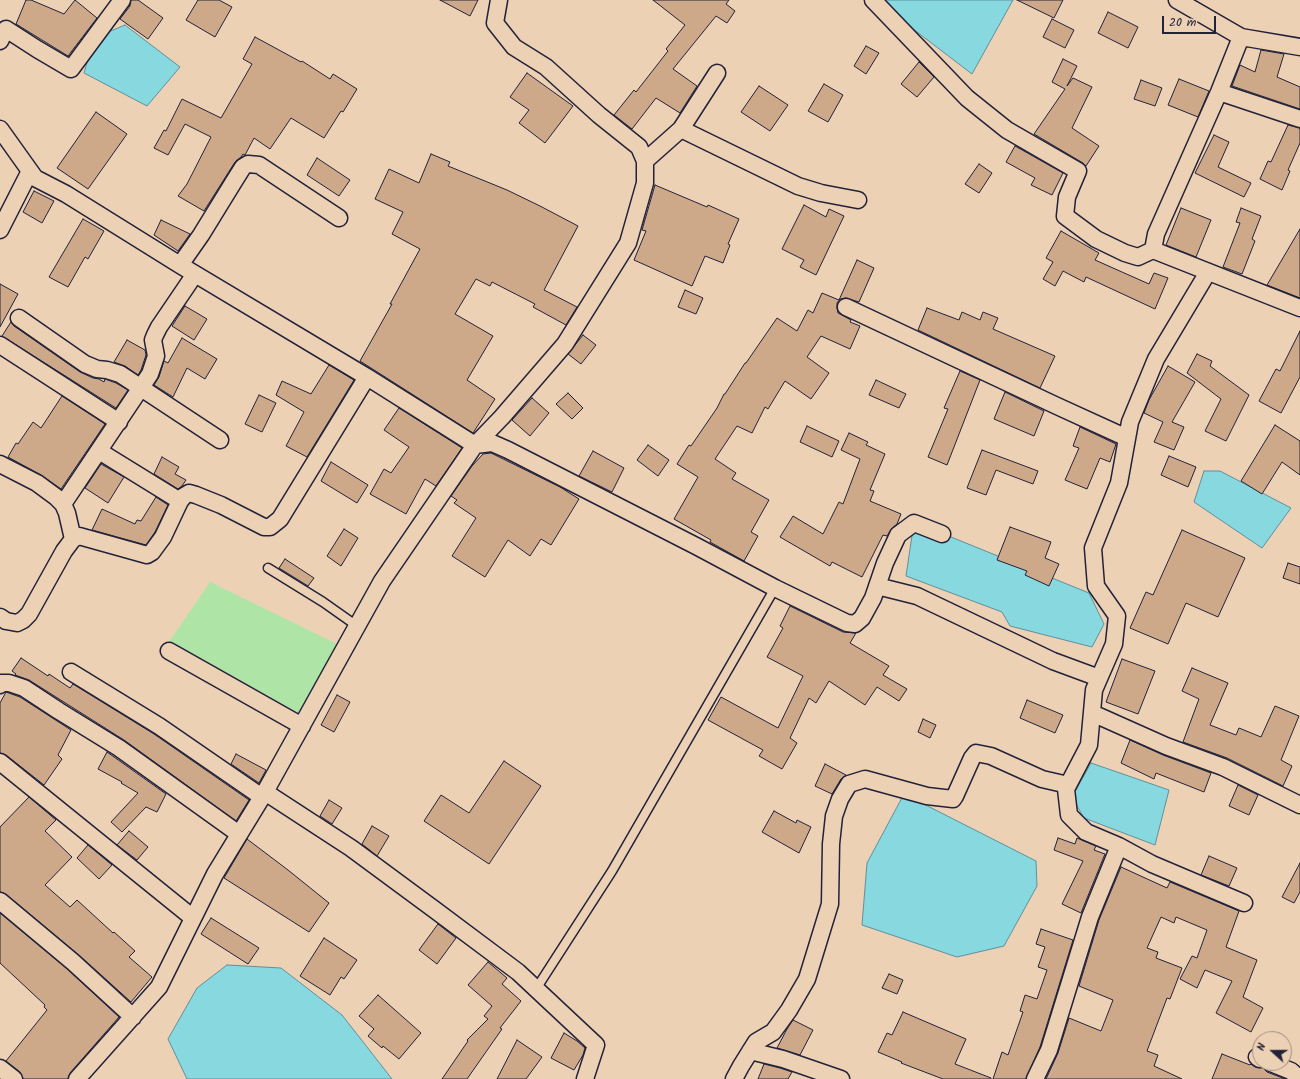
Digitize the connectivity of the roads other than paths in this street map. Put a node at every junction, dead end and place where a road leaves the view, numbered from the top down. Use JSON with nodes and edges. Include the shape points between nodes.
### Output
{"nodes":[{"id":1,"x":122,"y":0,"type":"edge"},
{"id":2,"x":499,"y":0,"type":"edge"},
{"id":3,"x":873,"y":0,"type":"edge"},
{"id":4,"x":1177,"y":0,"type":"edge"},
{"id":5,"x":2,"y":32,"type":"edge"},
{"id":6,"x":1241,"y":37,"type":"junction"},
{"id":7,"x":1300,"y":48,"type":"edge"},
{"id":8,"x":717,"y":73,"type":"dead end"},
{"id":9,"x":1219,"y":92,"type":"junction"},
{"id":10,"x":1300,"y":119,"type":"edge"},
{"id":11,"x":0,"y":129,"type":"edge"},
{"id":12,"x":681,"y":129,"type":"junction"},
{"id":13,"x":645,"y":161,"type":"junction"},
{"id":14,"x":30,"y":171,"type":"junction"},
{"id":15,"x":858,"y":200,"type":"dead end"},
{"id":16,"x":339,"y":218,"type":"dead end"},
{"id":17,"x":0,"y":230,"type":"edge"},
{"id":18,"x":1153,"y":250,"type":"junction"},
{"id":19,"x":180,"y":265,"type":"junction"},
{"id":20,"x":1208,"y":272,"type":"junction"},
{"id":21,"x":195,"y":274,"type":"junction"},
{"id":22,"x":846,"y":307,"type":"dead end"},
{"id":23,"x":1300,"y":308,"type":"edge"},
{"id":24,"x":19,"y":318,"type":"dead end"},
{"id":25,"x":0,"y":345,"type":"edge"},
{"id":26,"x":367,"y":377,"type":"junction"},
{"id":27,"x":141,"y":388,"type":"junction"},
{"id":28,"x":119,"y":422,"type":"junction"},
{"id":29,"x":1127,"y":438,"type":"junction"},
{"id":30,"x":220,"y":440,"type":"dead end"},
{"id":31,"x":476,"y":445,"type":"junction"},
{"id":32,"x":98,"y":452,"type":"junction"},
{"id":33,"x":0,"y":464,"type":"edge"},
{"id":34,"x":180,"y":501,"type":"junction"},
{"id":35,"x":63,"y":504,"type":"junction"},
{"id":36,"x":942,"y":534,"type":"dead end"},
{"id":37,"x":73,"y":539,"type":"junction"},
{"id":38,"x":268,"y":568,"type":"dead end"},
{"id":39,"x":877,"y":586,"type":"junction"},
{"id":40,"x":774,"y":588,"type":"junction"},
{"id":41,"x":0,"y":617,"type":"edge"},
{"id":42,"x":358,"y":626,"type":"junction"},
{"id":43,"x":169,"y":651,"type":"dead end"},
{"id":44,"x":71,"y":672,"type":"dead end"},
{"id":45,"x":1099,"y":678,"type":"junction"},
{"id":46,"x":0,"y":685,"type":"edge"},
{"id":47,"x":1092,"y":713,"type":"junction"},
{"id":48,"x":302,"y":726,"type":"junction"},
{"id":49,"x":0,"y":762,"type":"edge"},
{"id":50,"x":1068,"y":785,"type":"junction"},
{"id":51,"x":264,"y":795,"type":"junction"},
{"id":52,"x":1300,"y":805,"type":"edge"},
{"id":53,"x":239,"y":834,"type":"junction"},
{"id":54,"x":1119,"y":846,"type":"junction"},
{"id":55,"x":0,"y":900,"type":"edge"},
{"id":56,"x":1244,"y":903,"type":"dead end"},
{"id":57,"x":193,"y":918,"type":"junction"},
{"id":58,"x":536,"y":989,"type":"junction"},
{"id":59,"x":133,"y":1016,"type":"junction"},
{"id":60,"x":750,"y":1051,"type":"junction"},
{"id":61,"x":0,"y":1068,"type":"edge"},
{"id":62,"x":1291,"y":1071,"type":"edge"},
{"id":63,"x":14,"y":1079,"type":"edge"},
{"id":64,"x":76,"y":1079,"type":"edge"},
{"id":65,"x":585,"y":1079,"type":"edge"},
{"id":66,"x":734,"y":1079,"type":"edge"},
{"id":67,"x":841,"y":1079,"type":"edge"},
{"id":68,"x":1035,"y":1079,"type":"edge"},
{"id":69,"x":1300,"y":1079,"type":"edge"}],
"edges":[{"from":1,"to":5,"type":"street","via":[[71,69]]},
{"from":2,"to":13,"type":"street","via":[[495,23],[514,47],[546,67],[639,147]]},
{"from":3,"to":18,"type":"street","via":[[967,98],[1007,130],[1078,171],[1066,196],[1065,216],[1096,239],[1125,253],[1138,257]]},
{"from":4,"to":6,"type":"street"},
{"from":6,"to":7,"type":"street"},
{"from":6,"to":9,"type":"street"},
{"from":8,"to":12,"type":"street"},
{"from":9,"to":10,"type":"street"},
{"from":9,"to":18,"type":"street","via":[[1156,234]]},
{"from":11,"to":14,"type":"street"},
{"from":12,"to":13,"type":"street"},
{"from":12,"to":15,"type":"street","via":[[798,186]]},
{"from":13,"to":31,"type":"street","via":[[645,183],[628,243],[565,344]]},
{"from":14,"to":17,"type":"street"},
{"from":14,"to":19,"type":"street","via":[[35,178],[66,194]]},
{"from":16,"to":19,"type":"street","via":[[259,165],[248,164],[232,183]]},
{"from":18,"to":20,"type":"street"},
{"from":19,"to":21,"type":"street"},
{"from":20,"to":23,"type":"street"},
{"from":20,"to":29,"type":"street","via":[[1156,360],[1130,422]]},
{"from":21,"to":26,"type":"street"},
{"from":21,"to":27,"type":"street","via":[[154,335],[154,366]]},
{"from":22,"to":29,"type":"street"},
{"from":24,"to":27,"type":"street","via":[[85,364],[120,374]]},
{"from":25,"to":28,"type":"street"},
{"from":26,"to":31,"type":"street"},
{"from":26,"to":34,"type":"street","via":[[280,519],[270,527],[264,527],[196,495],[189,493]]},
{"from":27,"to":28,"type":"street"},
{"from":27,"to":30,"type":"street"},
{"from":28,"to":32,"type":"street"},
{"from":29,"to":45,"type":"street","via":[[1119,483],[1093,548],[1096,586],[1117,616],[1114,644]]},
{"from":31,"to":40,"type":"street","via":[[492,443],[508,450]]},
{"from":31,"to":42,"type":"street","via":[[382,581]]},
{"from":32,"to":34,"type":"street"},
{"from":32,"to":35,"type":"street"},
{"from":33,"to":35,"type":"street","via":[[37,483]]},
{"from":34,"to":37,"type":"street","via":[[158,546],[147,555],[79,536]]},
{"from":35,"to":37,"type":"street","via":[[68,513]]},
{"from":36,"to":39,"type":"street","via":[[914,523],[898,535]]},
{"from":37,"to":41,"type":"street","via":[[29,614],[17,623]]},
{"from":38,"to":42,"type":"lane"},
{"from":39,"to":40,"type":"street","via":[[862,618],[855,624],[847,623]]},
{"from":39,"to":45,"type":"street","via":[[917,596],[1046,658]]},
{"from":40,"to":58,"type":"lane","via":[[612,871]]},
{"from":42,"to":48,"type":"street"},
{"from":43,"to":48,"type":"street"},
{"from":44,"to":51,"type":"street"},
{"from":45,"to":47,"type":"street","via":[[1094,690]]},
{"from":46,"to":53,"type":"street","via":[[9,683],[24,688],[120,748]]},
{"from":47,"to":50,"type":"street","via":[[1089,745]]},
{"from":47,"to":52,"type":"street","via":[[1166,746],[1223,767]]},
{"from":48,"to":51,"type":"street"},
{"from":49,"to":57,"type":"street"},
{"from":50,"to":54,"type":"street","via":[[1066,789],[1069,815],[1086,832]]},
{"from":50,"to":60,"type":"street","via":[[1042,779],[991,756],[976,753],[953,799],[927,796],[865,779],[849,784],[834,816],[830,904],[807,979],[773,1032],[756,1042]]},
{"from":51,"to":53,"type":"street"},
{"from":51,"to":58,"type":"street","via":[[351,848],[518,972]]},
{"from":53,"to":57,"type":"street"},
{"from":54,"to":56,"type":"street","via":[[1152,864]]},
{"from":54,"to":68,"type":"street","via":[[1090,917],[1049,1050]]},
{"from":55,"to":59,"type":"street"},
{"from":57,"to":59,"type":"street","via":[[159,986]]},
{"from":58,"to":65,"type":"street","via":[[596,1045]]},
{"from":59,"to":64,"type":"street"},
{"from":60,"to":66,"type":"street"},
{"from":60,"to":67,"type":"street","via":[[784,1059]]},
{"from":61,"to":63,"type":"street"},
{"from":62,"to":69,"type":"street"}]}
